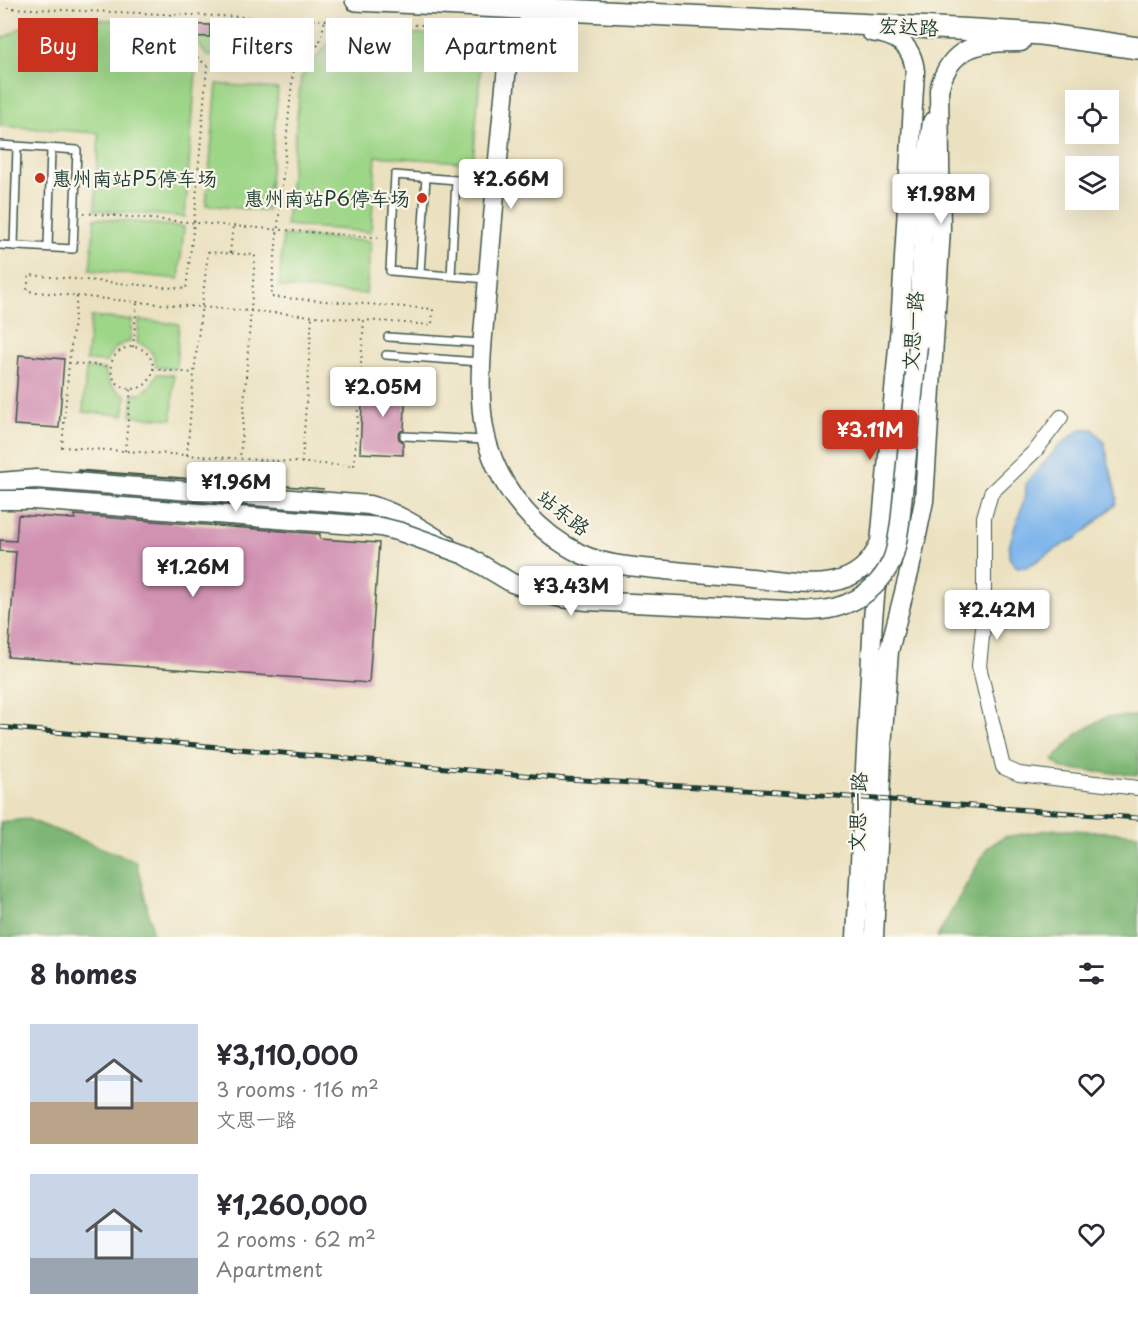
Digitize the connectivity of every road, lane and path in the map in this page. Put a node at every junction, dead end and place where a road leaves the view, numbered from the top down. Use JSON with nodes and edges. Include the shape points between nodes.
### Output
{"nodes":[{"id":1,"x":356,"y":0,"type":"edge"},
{"id":2,"x":7,"y":8,"type":"dead end"},
{"id":3,"x":564,"y":10,"type":"junction"},
{"id":4,"x":171,"y":14,"type":"junction"},
{"id":5,"x":324,"y":20,"type":"junction"},
{"id":6,"x":829,"y":23,"type":"junction"},
{"id":7,"x":424,"y":25,"type":"edge"},
{"id":8,"x":1125,"y":46,"type":"edge"},
{"id":9,"x":314,"y":49,"type":"edge"},
{"id":10,"x":207,"y":66,"type":"junction"},
{"id":11,"x":210,"y":66,"type":"edge"},
{"id":12,"x":292,"y":72,"type":"edge"},
{"id":13,"x":938,"y":100,"type":"junction"},
{"id":14,"x":0,"y":145,"type":"edge"},
{"id":15,"x":17,"y":147,"type":"junction"},
{"id":16,"x":51,"y":148,"type":"junction"},
{"id":17,"x":426,"y":177,"type":"junction"},
{"id":18,"x":456,"y":180,"type":"junction"},
{"id":19,"x":495,"y":185,"type":"junction"},
{"id":20,"x":75,"y":212,"type":"junction"},
{"id":21,"x":194,"y":222,"type":"junction"},
{"id":22,"x":233,"y":226,"type":"junction"},
{"id":23,"x":277,"y":230,"type":"junction"},
{"id":24,"x":392,"y":238,"type":"junction"},
{"id":25,"x":0,"y":245,"type":"edge"},
{"id":26,"x":14,"y":246,"type":"junction"},
{"id":27,"x":48,"y":247,"type":"junction"},
{"id":28,"x":230,"y":253,"type":"junction"},
{"id":29,"x":420,"y":273,"type":"junction"},
{"id":30,"x":451,"y":276,"type":"junction"},
{"id":31,"x":488,"y":279,"type":"junction"},
{"id":32,"x":77,"y":296,"type":"junction"},
{"id":33,"x":137,"y":303,"type":"junction"},
{"id":34,"x":201,"y":308,"type":"junction"},
{"id":35,"x":251,"y":312,"type":"junction"},
{"id":36,"x":312,"y":316,"type":"junction"},
{"id":37,"x":364,"y":320,"type":"junction"},
{"id":38,"x":388,"y":337,"type":"dead end"},
{"id":39,"x":483,"y":343,"type":"junction"},
{"id":40,"x":133,"y":347,"type":"junction"},
{"id":41,"x":386,"y":355,"type":"dead end"},
{"id":42,"x":482,"y":362,"type":"junction"},
{"id":43,"x":69,"y":363,"type":"junction"},
{"id":44,"x":111,"y":366,"type":"junction"},
{"id":45,"x":153,"y":369,"type":"junction"},
{"id":46,"x":194,"y":373,"type":"junction"},
{"id":47,"x":130,"y":389,"type":"junction"},
{"id":48,"x":1061,"y":417,"type":"dead end"},
{"id":49,"x":404,"y":435,"type":"dead end"},
{"id":50,"x":486,"y":440,"type":"junction"},
{"id":51,"x":126,"y":451,"type":"junction"},
{"id":52,"x":187,"y":455,"type":"junction"},
{"id":53,"x":240,"y":459,"type":"junction"},
{"id":54,"x":302,"y":463,"type":"junction"},
{"id":55,"x":0,"y":482,"type":"edge"},
{"id":56,"x":0,"y":500,"type":"edge"},
{"id":57,"x":880,"y":540,"type":"junction"},
{"id":58,"x":465,"y":555,"type":"junction"},
{"id":59,"x":1138,"y":788,"type":"edge"},
{"id":60,"x":856,"y":937,"type":"edge"},
{"id":61,"x":874,"y":937,"type":"edge"}],
"edges":[{"from":1,"to":3,"type":"main road","name":"宏达路"},
{"from":2,"to":4,"type":"path"},
{"from":3,"to":6,"type":"main road","name":"宏达路"},
{"from":3,"to":19,"type":"street","name":"站东路","via":[[536,17],[511,44]]},
{"from":4,"to":5,"type":"path"},
{"from":4,"to":10,"type":"path","via":[[175,38]]},
{"from":5,"to":7,"type":"path"},
{"from":5,"to":9,"type":"path","via":[[319,44]]},
{"from":6,"to":8,"type":"main road","name":"宏达路","via":[[1041,34]]},
{"from":6,"to":57,"type":"street","name":"文思一路","via":[[893,37],[909,51],[915,71],[900,326]]},
{"from":8,"to":13,"type":"street","name":"文思一路","via":[[1022,42],[978,45],[961,54],[949,67]]},
{"from":10,"to":11,"type":"path"},
{"from":10,"to":21,"type":"path"},
{"from":12,"to":23,"type":"path"},
{"from":13,"to":58,"type":"street","bridge":true,"via":[[926,165],[918,345],[900,523],[896,550],[871,590],[852,602],[808,611],[587,601],[512,583]]},
{"from":13,"to":61,"type":"street","name":"文思一路","via":[[941,229],[924,501],[889,651]]},
{"from":14,"to":15,"type":"lane"},
{"from":15,"to":16,"type":"lane"},
{"from":15,"to":26,"type":"lane"},
{"from":16,"to":20,"type":"lane","via":[[76,150]]},
{"from":16,"to":27,"type":"lane"},
{"from":17,"to":18,"type":"lane"},
{"from":17,"to":24,"type":"lane","via":[[395,175]]},
{"from":17,"to":29,"type":"lane"},
{"from":18,"to":19,"type":"lane"},
{"from":18,"to":30,"type":"lane"},
{"from":19,"to":31,"type":"street","name":"站东路"},
{"from":20,"to":21,"type":"path"},
{"from":20,"to":27,"type":"lane","via":[[74,249]]},
{"from":21,"to":22,"type":"path"},
{"from":21,"to":32,"type":"path","via":[[186,289],[28,275],[27,291]]},
{"from":22,"to":23,"type":"path"},
{"from":22,"to":28,"type":"path"},
{"from":23,"to":24,"type":"path"},
{"from":23,"to":37,"type":"path","via":[[271,297],[433,309],[432,325]]},
{"from":24,"to":29,"type":"lane","via":[[390,271]]},
{"from":25,"to":26,"type":"lane"},
{"from":26,"to":27,"type":"lane"},
{"from":28,"to":34,"type":"path","via":[[208,252]]},
{"from":28,"to":35,"type":"path","via":[[255,255]]},
{"from":29,"to":30,"type":"lane"},
{"from":30,"to":31,"type":"lane"},
{"from":31,"to":39,"type":"street","name":"站东路"},
{"from":32,"to":33,"type":"path"},
{"from":32,"to":43,"type":"path"},
{"from":33,"to":34,"type":"path"},
{"from":33,"to":40,"type":"path"},
{"from":34,"to":35,"type":"path"},
{"from":34,"to":46,"type":"path"},
{"from":35,"to":36,"type":"path"},
{"from":35,"to":53,"type":"path"},
{"from":36,"to":37,"type":"path"},
{"from":36,"to":54,"type":"path"},
{"from":37,"to":54,"type":"path","via":[[354,466]]},
{"from":38,"to":39,"type":"lane"},
{"from":39,"to":42,"type":"street","name":"站东路"},
{"from":40,"to":44,"type":"path","via":[[118,352]]},
{"from":40,"to":45,"type":"path","via":[[150,356]]},
{"from":41,"to":42,"type":"lane"},
{"from":42,"to":50,"type":"street","name":"站东路"},
{"from":43,"to":44,"type":"path"},
{"from":43,"to":51,"type":"path","via":[[62,447]]},
{"from":44,"to":47,"type":"path","via":[[117,382]]},
{"from":45,"to":46,"type":"path"},
{"from":45,"to":47,"type":"path","via":[[148,382]]},
{"from":46,"to":52,"type":"path"},
{"from":47,"to":51,"type":"path"},
{"from":48,"to":59,"type":"street","via":[[1036,450],[991,493],[984,517],[980,666],[1003,767],[1019,774]]},
{"from":49,"to":50,"type":"lane"},
{"from":50,"to":57,"type":"street","name":"站东路","via":[[501,477],[530,517],[554,537],[596,560],[829,584],[862,568]]},
{"from":51,"to":52,"type":"path"},
{"from":52,"to":53,"type":"path"},
{"from":53,"to":54,"type":"path"},
{"from":55,"to":58,"type":"street","bridge":true,"via":[[36,479],[369,505],[405,518]]},
{"from":56,"to":58,"type":"street","bridge":true,"via":[[381,527]]},
{"from":57,"to":60,"type":"street","name":"文思一路"}]}
